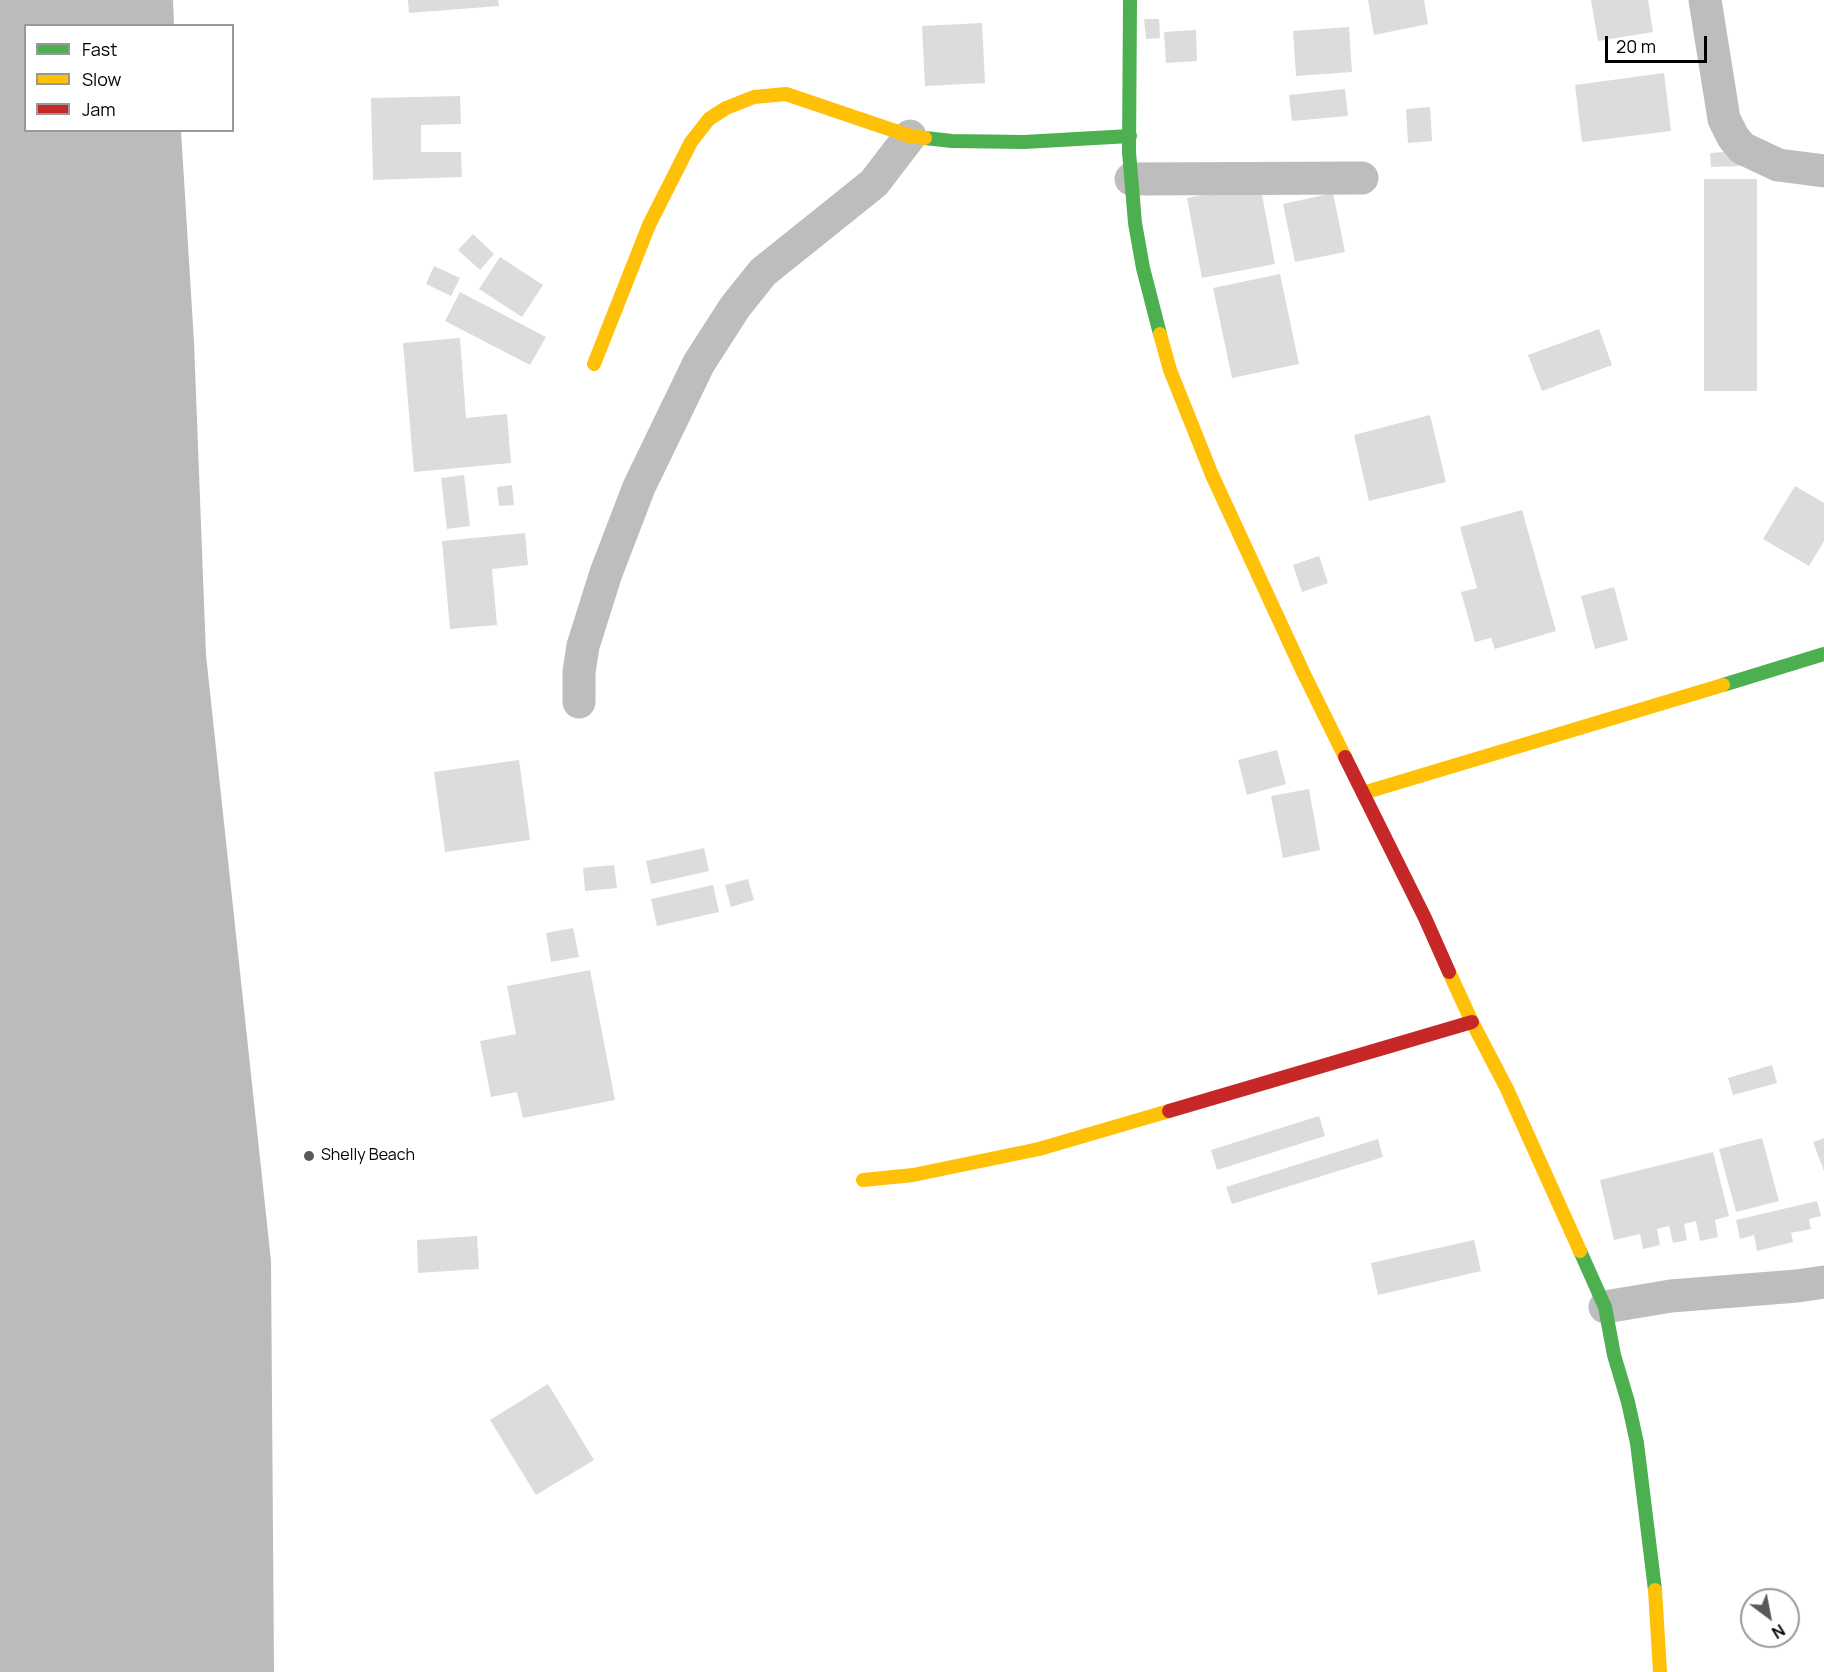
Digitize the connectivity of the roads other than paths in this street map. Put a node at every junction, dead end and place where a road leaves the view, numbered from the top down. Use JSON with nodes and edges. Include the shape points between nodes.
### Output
{"nodes":[{"id":1,"x":1130,"y":0,"type":"edge"},
{"id":2,"x":1705,"y":0,"type":"edge"},
{"id":3,"x":910,"y":136,"type":"junction"},
{"id":4,"x":1130,"y":136,"type":"junction"},
{"id":5,"x":1824,"y":171,"type":"edge"},
{"id":6,"x":1362,"y":178,"type":"dead end"},
{"id":7,"x":1131,"y":179,"type":"junction"},
{"id":8,"x":594,"y":364,"type":"dead end"},
{"id":9,"x":1824,"y":654,"type":"edge"},
{"id":10,"x":579,"y":702,"type":"dead end"},
{"id":11,"x":1363,"y":793,"type":"junction"},
{"id":12,"x":1472,"y":1022,"type":"junction"},
{"id":13,"x":863,"y":1180,"type":"dead end"},
{"id":14,"x":1824,"y":1282,"type":"edge"},
{"id":15,"x":1605,"y":1306,"type":"junction"},
{"id":16,"x":1660,"y":1672,"type":"edge"}],
"edges":[{"from":1,"to":4,"type":"street"},
{"from":2,"to":5,"type":"street","via":[[1724,119],[1733,137],[1742,148],[1778,165]]},
{"from":3,"to":4,"type":"street","via":[[1024,142]]},
{"from":3,"to":8,"type":"street","via":[[786,94],[754,97],[709,119],[692,142],[649,225]]},
{"from":3,"to":10,"type":"street","via":[[874,183],[763,272],[699,363],[639,487],[602,584],[584,646]]},
{"from":4,"to":7,"type":"street"},
{"from":6,"to":7,"type":"street"},
{"from":7,"to":11,"type":"street","via":[[1143,268],[1170,370],[1189,421],[1303,672]]},
{"from":9,"to":11,"type":"street"},
{"from":11,"to":12,"type":"street"},
{"from":12,"to":13,"type":"street","via":[[1039,1149],[913,1175]]},
{"from":12,"to":15,"type":"street","via":[[1512,1100]]},
{"from":14,"to":15,"type":"street"},
{"from":15,"to":16,"type":"street","via":[[1637,1443],[1656,1595]]}]}
